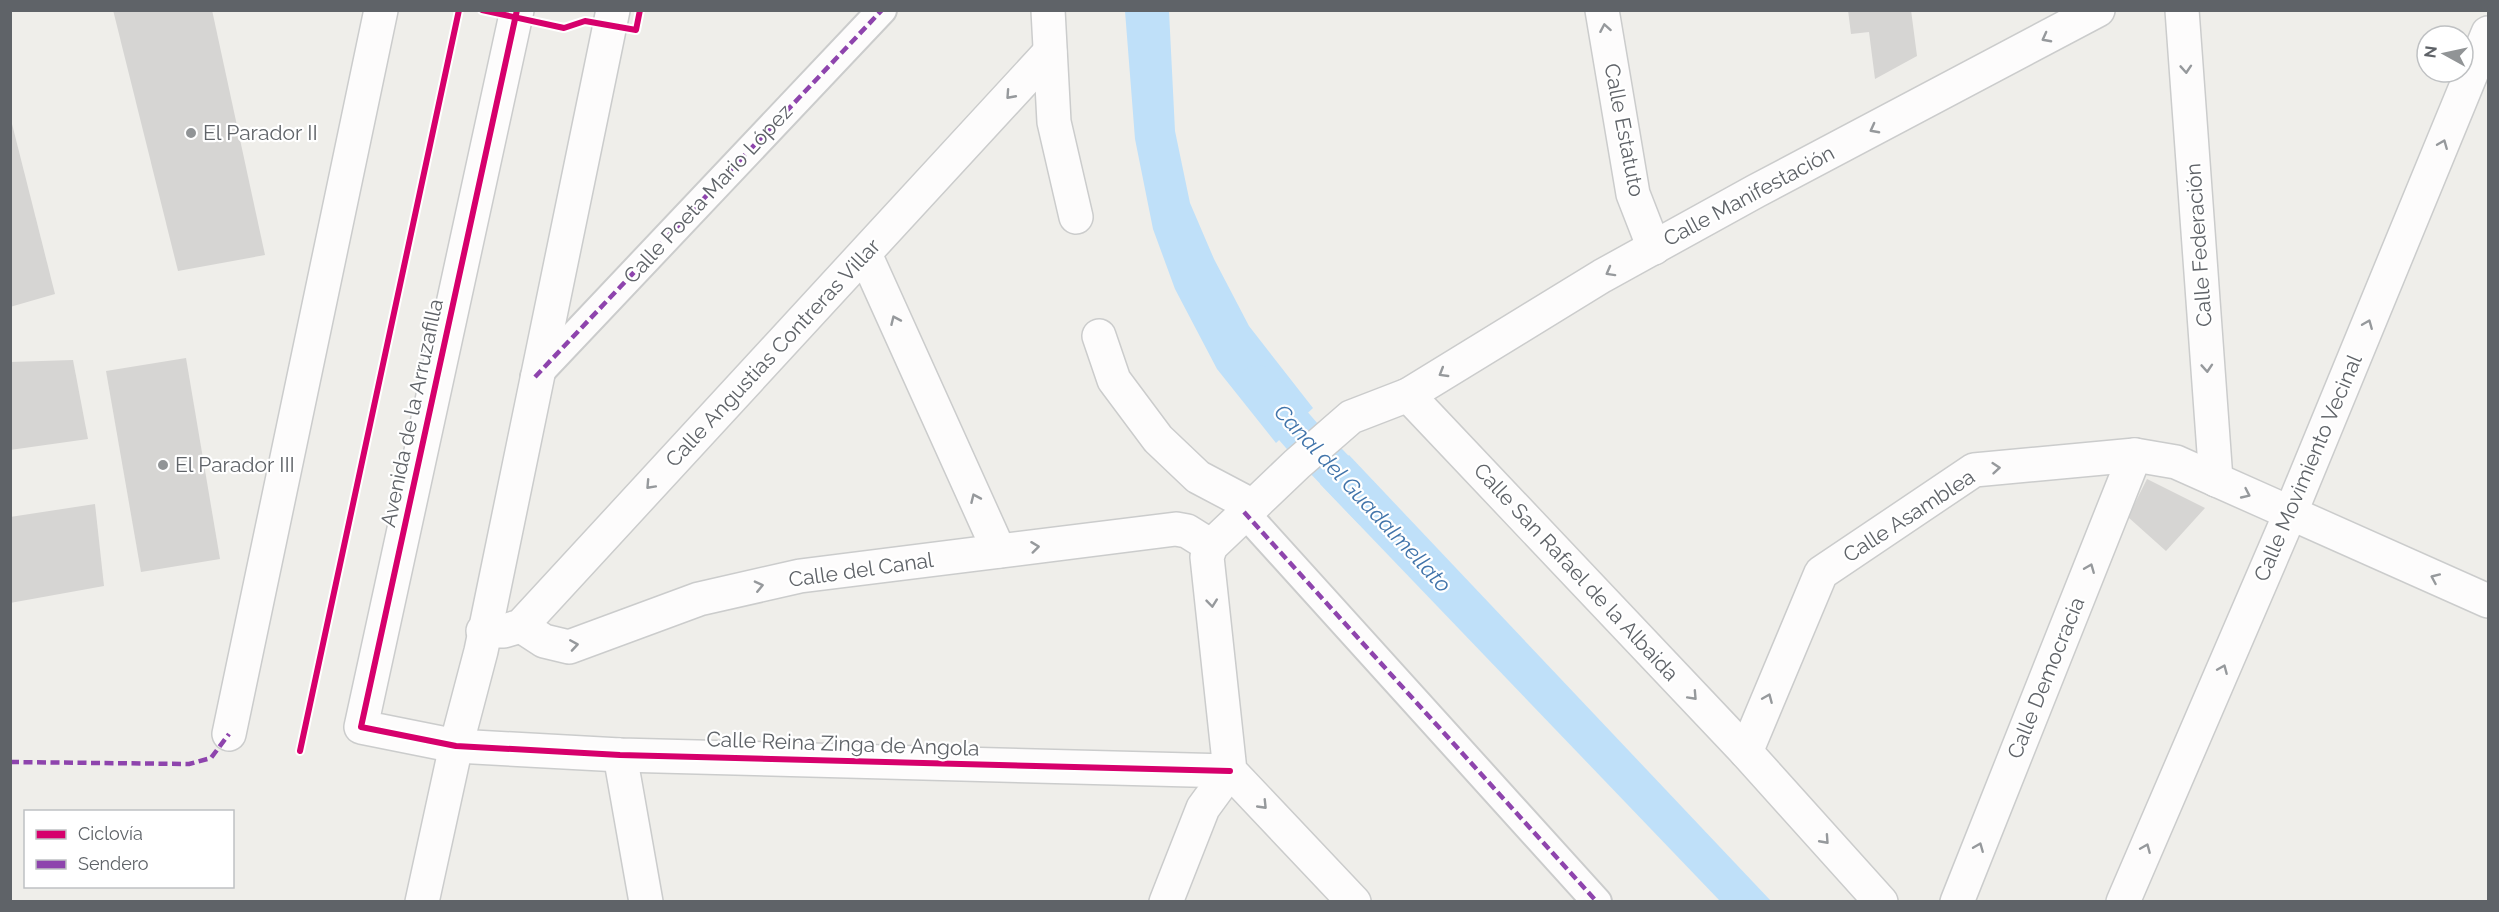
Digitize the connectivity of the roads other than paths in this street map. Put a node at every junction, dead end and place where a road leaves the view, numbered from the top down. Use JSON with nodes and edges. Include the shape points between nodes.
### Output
{"nodes":[{"id":1,"x":381,"y":10,"type":"edge"},
{"id":2,"x":517,"y":10,"type":"edge"},
{"id":3,"x":613,"y":10,"type":"edge"},
{"id":4,"x":882,"y":10,"type":"edge"},
{"id":5,"x":1048,"y":10,"type":"edge"},
{"id":6,"x":1602,"y":10,"type":"edge"},
{"id":7,"x":2098,"y":10,"type":"edge"},
{"id":8,"x":2182,"y":10,"type":"edge"},
{"id":9,"x":2485,"y":50,"type":"edge"},
{"id":10,"x":1050,"y":52,"type":"junction"},
{"id":11,"x":1076,"y":217,"type":"dead end"},
{"id":12,"x":1654,"y":248,"type":"junction"},
{"id":13,"x":866,"y":254,"type":"junction"},
{"id":14,"x":1099,"y":336,"type":"dead end"},
{"id":15,"x":535,"y":377,"type":"junction"},
{"id":16,"x":1408,"y":395,"type":"junction"},
{"id":17,"x":2135,"y":455,"type":"junction"},
{"id":18,"x":2216,"y":480,"type":"junction"},
{"id":19,"x":1248,"y":509,"type":"junction"},
{"id":20,"x":2290,"y":514,"type":"junction"},
{"id":21,"x":1211,"y":546,"type":"junction"},
{"id":22,"x":999,"y":551,"type":"junction"},
{"id":23,"x":2488,"y":601,"type":"edge"},
{"id":24,"x":521,"y":626,"type":"junction"},
{"id":25,"x":483,"y":631,"type":"junction"},
{"id":26,"x":229,"y":734,"type":"dead end"},
{"id":27,"x":456,"y":746,"type":"junction"},
{"id":28,"x":1746,"y":752,"type":"junction"},
{"id":29,"x":620,"y":755,"type":"junction"},
{"id":30,"x":1230,"y":771,"type":"junction"},
{"id":31,"x":422,"y":902,"type":"edge"},
{"id":32,"x":646,"y":902,"type":"edge"},
{"id":33,"x":1166,"y":902,"type":"edge"},
{"id":34,"x":1354,"y":902,"type":"edge"},
{"id":35,"x":1597,"y":902,"type":"edge"},
{"id":36,"x":1881,"y":902,"type":"edge"},
{"id":37,"x":1957,"y":902,"type":"edge"},
{"id":38,"x":2122,"y":902,"type":"edge"}],
"edges":[{"from":1,"to":26,"type":"street"},
{"from":2,"to":27,"type":"street","name":"Avenida de la Arruzafilla","via":[[361,727]]},
{"from":3,"to":15,"type":"street"},
{"from":4,"to":15,"type":"street","name":"Calle Poeta Mario López"},
{"from":5,"to":10,"type":"street"},
{"from":12,"to":6,"type":"street","name":"Calle Estatuto","one_way":true,"via":[[1634,194]]},
{"from":7,"to":12,"type":"street","name":"Calle Manifestación","one_way":true},
{"from":8,"to":18,"type":"street","name":"Calle Federación","one_way":true},
{"from":20,"to":9,"type":"street","name":"Calle Movimiento Vecinal","one_way":true},
{"from":10,"to":11,"type":"street","via":[[1054,122]]},
{"from":10,"to":13,"type":"street","name":"Calle Angustias Contreras Villar","one_way":true},
{"from":12,"to":16,"type":"street","name":"Calle Manifestación","one_way":true},
{"from":22,"to":13,"type":"street","one_way":true},
{"from":13,"to":24,"type":"street","name":"Calle Angustias Contreras Villar","one_way":true},
{"from":14,"to":19,"type":"street","via":[[1114,380],[1158,439],[1198,477]]},
{"from":15,"to":25,"type":"street"},
{"from":16,"to":19,"type":"street","via":[[1352,417]]},
{"from":16,"to":28,"type":"street","name":"Calle San Rafael de la Albaida","one_way":true},
{"from":17,"to":18,"type":"street","name":"Calle Asamblea","via":[[2176,462]]},
{"from":28,"to":17,"type":"street","name":"Calle Asamblea","one_way":true,"via":[[1821,573],[1974,470]]},
{"from":37,"to":17,"type":"street","name":"Calle Democracia","one_way":true},
{"from":18,"to":20,"type":"street","name":"Calle Asamblea","one_way":true},
{"from":19,"to":21,"type":"street"},
{"from":19,"to":35,"type":"street"},
{"from":23,"to":20,"type":"street","name":"Calle Asamblea","one_way":true},
{"from":38,"to":20,"type":"street","name":"Calle Movimiento Vecinal","one_way":true},
{"from":22,"to":21,"type":"street","name":"Calle del Canal","one_way":true,"via":[[1176,529]]},
{"from":21,"to":30,"type":"street","one_way":true,"via":[[1207,557]]},
{"from":24,"to":22,"type":"street","name":"Calle del Canal","one_way":true,"via":[[544,641],[569,647],[699,599],[800,576]]},
{"from":24,"to":25,"type":"street"},
{"from":25,"to":27,"type":"street"},
{"from":27,"to":29,"type":"street","name":"Calle Reina Zinga de Angola"},
{"from":27,"to":31,"type":"street"},
{"from":28,"to":36,"type":"street","name":"Calle San Rafael de la Albaida","one_way":true},
{"from":29,"to":30,"type":"street","name":"Calle Reina Zinga de Angola"},
{"from":29,"to":32,"type":"street"},
{"from":30,"to":33,"type":"street","via":[[1203,808]]},
{"from":30,"to":34,"type":"street","one_way":true}]}
